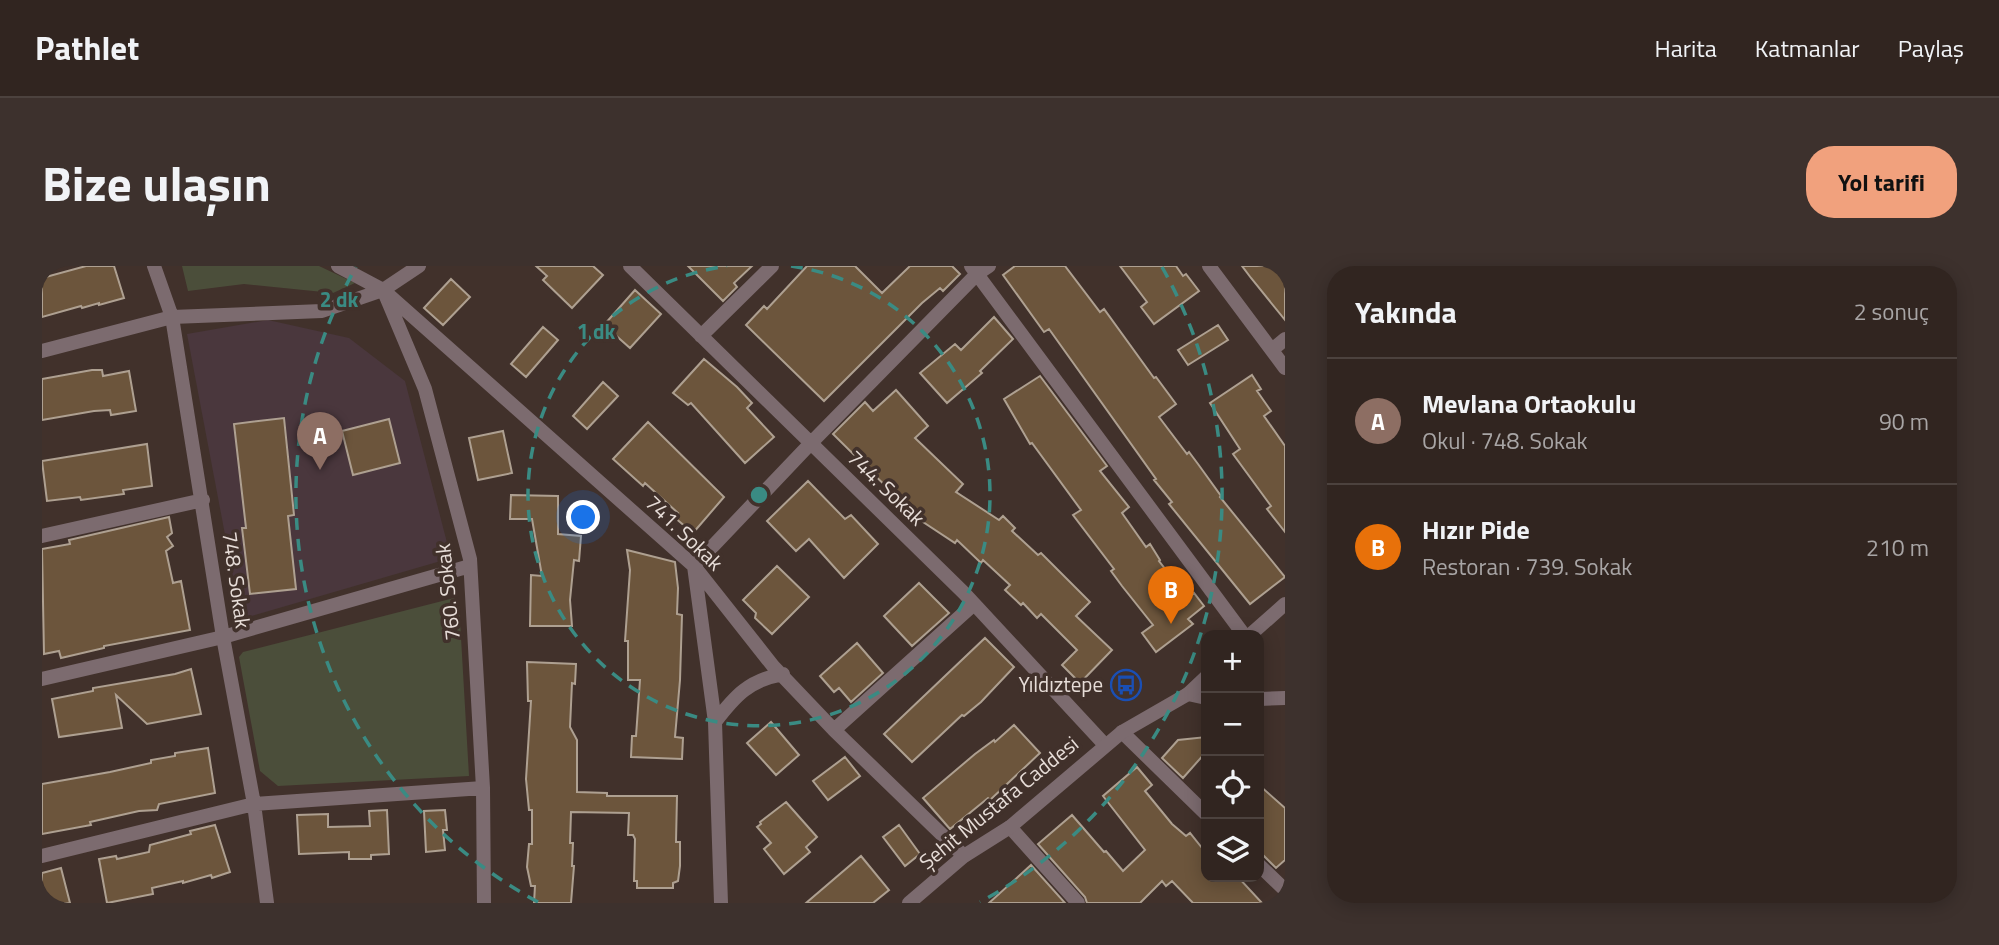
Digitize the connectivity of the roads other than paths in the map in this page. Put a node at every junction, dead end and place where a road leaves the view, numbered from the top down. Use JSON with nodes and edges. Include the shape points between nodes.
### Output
{"nodes":[{"id":1,"x":154,"y":266,"type":"edge"},
{"id":2,"x":338,"y":266,"type":"edge"},
{"id":3,"x":419,"y":266,"type":"edge"},
{"id":4,"x":630,"y":266,"type":"edge"},
{"id":5,"x":772,"y":266,"type":"edge"},
{"id":6,"x":1209,"y":266,"type":"edge"},
{"id":7,"x":979,"y":269,"type":"edge"},
{"id":8,"x":383,"y":290,"type":"junction"},
{"id":9,"x":172,"y":317,"type":"junction"},
{"id":10,"x":701,"y":335,"type":"junction"},
{"id":11,"x":1285,"y":340,"type":"edge"},
{"id":12,"x":1272,"y":350,"type":"junction"},
{"id":13,"x":42,"y":351,"type":"edge"},
{"id":14,"x":1285,"y":368,"type":"edge"},
{"id":15,"x":810,"y":443,"type":"junction"},
{"id":16,"x":203,"y":500,"type":"junction"},
{"id":17,"x":42,"y":536,"type":"edge"},
{"id":18,"x":470,"y":566,"type":"junction"},
{"id":19,"x":694,"y":566,"type":"junction"},
{"id":20,"x":974,"y":604,"type":"junction"},
{"id":21,"x":1285,"y":604,"type":"edge"},
{"id":22,"x":1240,"y":630,"type":"edge"},
{"id":23,"x":1256,"y":630,"type":"edge"},
{"id":24,"x":223,"y":638,"type":"junction"},
{"id":25,"x":783,"y":674,"type":"junction"},
{"id":26,"x":42,"y":679,"type":"edge"},
{"id":27,"x":1201,"y":682,"type":"edge"},
{"id":28,"x":1188,"y":694,"type":"junction"},
{"id":29,"x":1201,"y":697,"type":"edge"},
{"id":30,"x":1285,"y":698,"type":"edge"},
{"id":31,"x":1264,"y":699,"type":"edge"},
{"id":32,"x":715,"y":722,"type":"junction"},
{"id":33,"x":834,"y":730,"type":"junction"},
{"id":34,"x":1122,"y":733,"type":"junction"},
{"id":35,"x":1105,"y":746,"type":"junction"},
{"id":36,"x":483,"y":788,"type":"junction"},
{"id":37,"x":254,"y":804,"type":"junction"},
{"id":38,"x":1201,"y":809,"type":"edge"},
{"id":39,"x":1010,"y":827,"type":"junction"},
{"id":40,"x":42,"y":856,"type":"edge"},
{"id":41,"x":964,"y":856,"type":"junction"},
{"id":42,"x":1264,"y":870,"type":"edge"},
{"id":43,"x":1285,"y":890,"type":"edge"},
{"id":44,"x":267,"y":903,"type":"edge"},
{"id":45,"x":484,"y":903,"type":"edge"},
{"id":46,"x":720,"y":903,"type":"edge"},
{"id":47,"x":909,"y":903,"type":"edge"},
{"id":48,"x":1078,"y":903,"type":"edge"}],
"edges":[{"from":1,"to":9,"type":"street","name":"748. Sokak"},
{"from":2,"to":8,"type":"street","name":"741. Sokak"},
{"from":3,"to":8,"type":"street"},
{"from":4,"to":10,"type":"street","name":"744. Sokak"},
{"from":5,"to":10,"type":"street"},
{"from":6,"to":12,"type":"street"},
{"from":7,"to":15,"type":"street"},
{"from":7,"to":22,"type":"street"},
{"from":8,"to":9,"type":"street","via":[[322,310]]},
{"from":8,"to":18,"type":"street","name":"760. Sokak","via":[[425,388]]},
{"from":8,"to":19,"type":"street","name":"741. Sokak"},
{"from":9,"to":13,"type":"street"},
{"from":9,"to":16,"type":"street","name":"748. Sokak"},
{"from":10,"to":15,"type":"street","name":"744. Sokak"},
{"from":11,"to":12,"type":"street"},
{"from":12,"to":14,"type":"street"},
{"from":15,"to":19,"type":"street"},
{"from":15,"to":20,"type":"street","name":"744. Sokak"},
{"from":16,"to":17,"type":"street"},
{"from":16,"to":24,"type":"street","name":"748. Sokak"},
{"from":18,"to":24,"type":"street"},
{"from":18,"to":36,"type":"street","name":"760. Sokak"},
{"from":19,"to":25,"type":"street","name":"741. Sokak"},
{"from":19,"to":32,"type":"street"},
{"from":20,"to":33,"type":"street"},
{"from":20,"to":35,"type":"street","name":"744. Sokak"},
{"from":21,"to":23,"type":"street"},
{"from":24,"to":26,"type":"street"},
{"from":24,"to":37,"type":"street","name":"748. Sokak"},
{"from":25,"to":32,"type":"street","via":[[768,676],[737,693]]},
{"from":25,"to":33,"type":"street","name":"741. Sokak"},
{"from":27,"to":28,"type":"street","name":"Şehit Mustafa Caddesi"},
{"from":28,"to":29,"type":"street"},
{"from":28,"to":34,"type":"street","name":"Şehit Mustafa Caddesi"},
{"from":30,"to":31,"type":"street"},
{"from":32,"to":46,"type":"street"},
{"from":33,"to":41,"type":"street","name":"741. Sokak"},
{"from":34,"to":35,"type":"street","name":"Şehit Mustafa Caddesi"},
{"from":34,"to":38,"type":"street"},
{"from":35,"to":39,"type":"street","name":"Şehit Mustafa Caddesi"},
{"from":36,"to":37,"type":"street"},
{"from":36,"to":45,"type":"street","name":"760. Sokak"},
{"from":37,"to":40,"type":"street"},
{"from":37,"to":44,"type":"street","name":"748. Sokak"},
{"from":39,"to":41,"type":"street","name":"Şehit Mustafa Caddesi"},
{"from":39,"to":48,"type":"street"},
{"from":41,"to":47,"type":"street","name":"Şehit Mustafa Caddesi"},
{"from":42,"to":43,"type":"street"}]}
